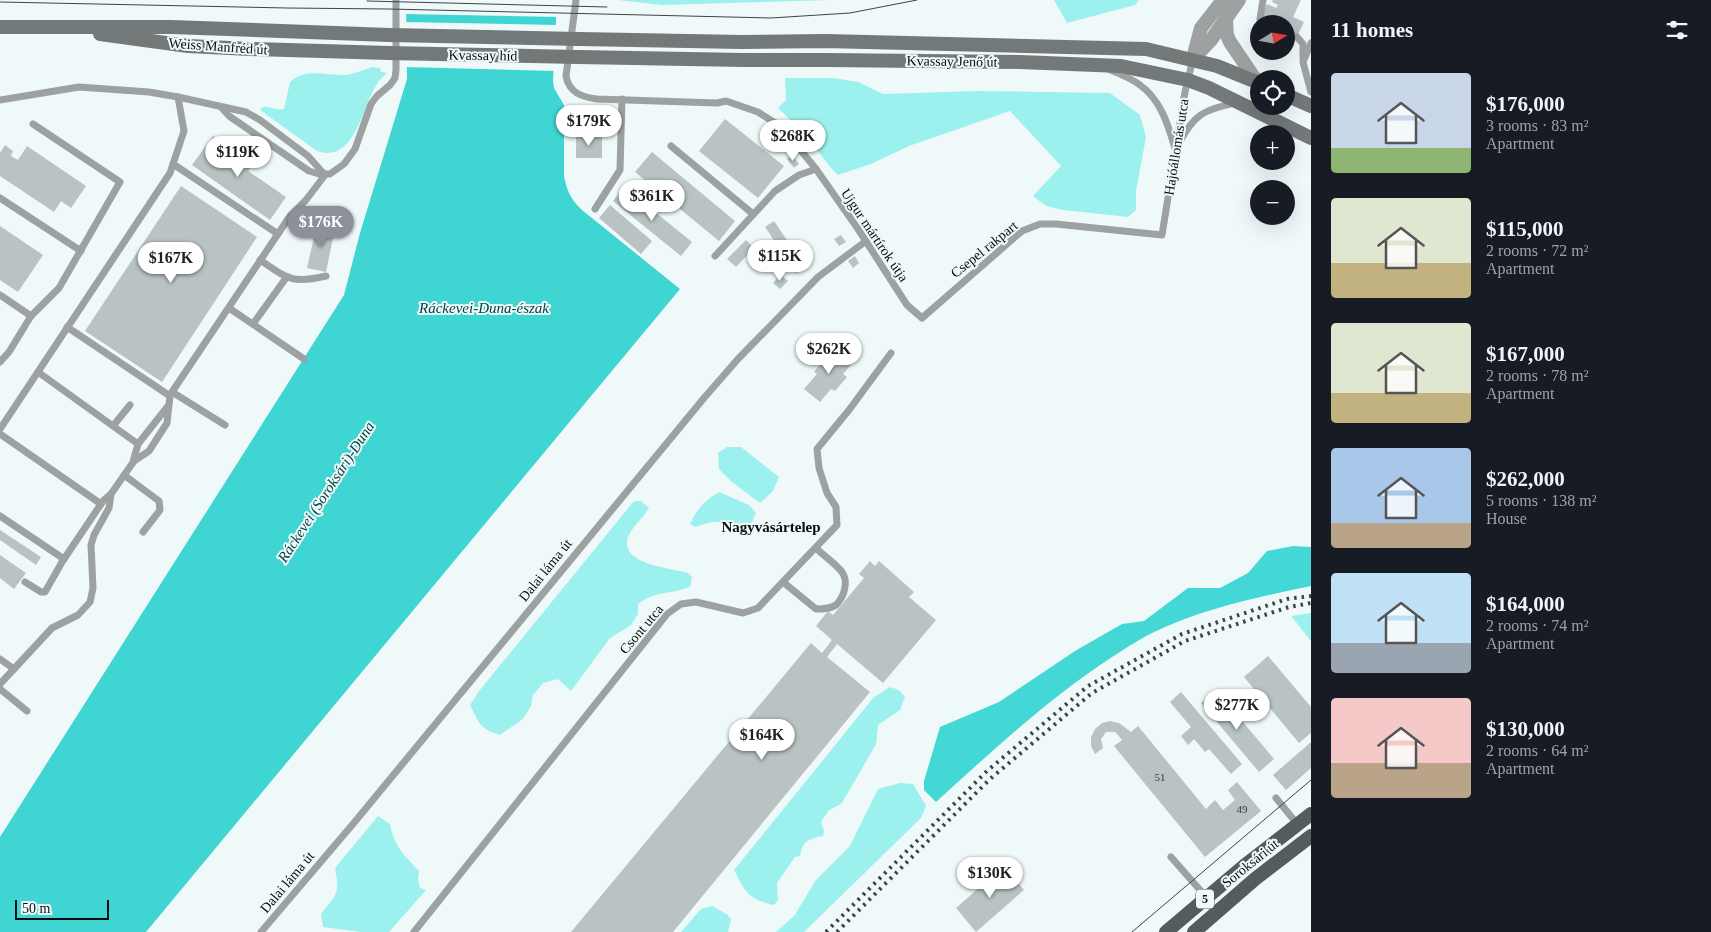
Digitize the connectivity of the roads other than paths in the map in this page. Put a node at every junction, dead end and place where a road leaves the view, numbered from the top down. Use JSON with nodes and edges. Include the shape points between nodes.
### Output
{"nodes":[{"id":1,"x":396,"y":0,"type":"edge"},
{"id":2,"x":576,"y":0,"type":"edge"},
{"id":3,"x":1223,"y":0,"type":"edge"},
{"id":4,"x":1239,"y":0,"type":"edge"},
{"id":5,"x":1263,"y":0,"type":"edge"},
{"id":6,"x":1261,"y":15,"type":"edge"},
{"id":7,"x":1226,"y":21,"type":"junction"},
{"id":8,"x":0,"y":27,"type":"edge"},
{"id":9,"x":48,"y":27,"type":"junction"},
{"id":10,"x":389,"y":35,"type":"joint"},
{"id":11,"x":1297,"y":37,"type":"dead end"},
{"id":12,"x":579,"y":39,"type":"joint"},
{"id":13,"x":1311,"y":43,"type":"edge"},
{"id":14,"x":388,"y":53,"type":"joint"},
{"id":15,"x":578,"y":57,"type":"joint"},
{"id":16,"x":1193,"y":59,"type":"junction"},
{"id":17,"x":1303,"y":62,"type":"junction"},
{"id":18,"x":1099,"y":64,"type":"junction"},
{"id":19,"x":1250,"y":71,"type":"edge"},
{"id":20,"x":1250,"y":79,"type":"edge"},
{"id":21,"x":1188,"y":80,"type":"junction"},
{"id":22,"x":1311,"y":92,"type":"edge"},
{"id":23,"x":178,"y":96,"type":"junction"},
{"id":24,"x":622,"y":99,"type":"junction"},
{"id":25,"x":1295,"y":99,"type":"edge"},
{"id":26,"x":0,"y":100,"type":"edge"},
{"id":27,"x":1238,"y":102,"type":"junction"},
{"id":28,"x":1311,"y":106,"type":"edge"},
{"id":29,"x":221,"y":107,"type":"junction"},
{"id":30,"x":33,"y":124,"type":"dead end"},
{"id":31,"x":1311,"y":138,"type":"edge"},
{"id":32,"x":671,"y":146,"type":"dead end"},
{"id":33,"x":1176,"y":150,"type":"junction"},
{"id":34,"x":173,"y":164,"type":"junction"},
{"id":35,"x":813,"y":166,"type":"junction"},
{"id":36,"x":325,"y":175,"type":"junction"},
{"id":37,"x":0,"y":198,"type":"edge"},
{"id":38,"x":595,"y":209,"type":"dead end"},
{"id":39,"x":753,"y":214,"type":"junction"},
{"id":40,"x":278,"y":234,"type":"junction"},
{"id":41,"x":1162,"y":235,"type":"joint"},
{"id":42,"x":866,"y":241,"type":"junction"},
{"id":43,"x":81,"y":251,"type":"junction"},
{"id":44,"x":715,"y":256,"type":"dead end"},
{"id":45,"x":260,"y":260,"type":"junction"},
{"id":46,"x":326,"y":276,"type":"dead end"},
{"id":47,"x":286,"y":278,"type":"junction"},
{"id":48,"x":0,"y":295,"type":"edge"},
{"id":49,"x":228,"y":308,"type":"junction"},
{"id":50,"x":31,"y":316,"type":"junction"},
{"id":51,"x":922,"y":318,"type":"joint"},
{"id":52,"x":253,"y":324,"type":"junction"},
{"id":53,"x":67,"y":328,"type":"junction"},
{"id":54,"x":891,"y":353,"type":"dead end"},
{"id":55,"x":304,"y":360,"type":"dead end"},
{"id":56,"x":0,"y":362,"type":"edge"},
{"id":57,"x":38,"y":372,"type":"junction"},
{"id":58,"x":171,"y":394,"type":"junction"},
{"id":59,"x":130,"y":405,"type":"dead end"},
{"id":60,"x":169,"y":406,"type":"junction"},
{"id":61,"x":226,"y":425,"type":"dead end"},
{"id":62,"x":114,"y":426,"type":"junction"},
{"id":63,"x":0,"y":429,"type":"edge"},
{"id":64,"x":0,"y":434,"type":"edge"},
{"id":65,"x":138,"y":444,"type":"junction"},
{"id":66,"x":133,"y":462,"type":"junction"},
{"id":67,"x":124,"y":475,"type":"junction"},
{"id":68,"x":111,"y":494,"type":"junction"},
{"id":69,"x":101,"y":504,"type":"junction"},
{"id":70,"x":0,"y":516,"type":"edge"},
{"id":71,"x":143,"y":532,"type":"dead end"},
{"id":72,"x":816,"y":548,"type":"junction"},
{"id":73,"x":64,"y":559,"type":"junction"},
{"id":74,"x":25,"y":582,"type":"dead end"},
{"id":75,"x":783,"y":582,"type":"junction"},
{"id":76,"x":0,"y":659,"type":"edge"},
{"id":77,"x":14,"y":669,"type":"junction"},
{"id":78,"x":0,"y":684,"type":"edge"},
{"id":79,"x":0,"y":690,"type":"edge"},
{"id":80,"x":27,"y":711,"type":"dead end"},
{"id":81,"x":1276,"y":798,"type":"dead end"},
{"id":82,"x":1311,"y":814,"type":"edge"},
{"id":83,"x":1298,"y":825,"type":"junction"},
{"id":84,"x":1311,"y":836,"type":"edge"},
{"id":85,"x":1171,"y":857,"type":"dead end"},
{"id":86,"x":1207,"y":898,"type":"junction"},
{"id":87,"x":261,"y":932,"type":"edge"},
{"id":88,"x":414,"y":932,"type":"edge"},
{"id":89,"x":1166,"y":932,"type":"edge"},
{"id":90,"x":1194,"y":932,"type":"edge"}],
"edges":[{"from":1,"to":36,"type":"lane","via":[[395,78],[371,104],[355,149],[344,164]]},
{"from":2,"to":24,"type":"lane","name":"Ujgur mártírok útja","via":[[567,82],[574,92],[585,97]]},
{"from":3,"to":16,"type":"street","name":"Hajóállomás utca","via":[[1202,28]]},
{"from":4,"to":7,"type":"street"},
{"from":5,"to":6,"type":"lane"},
{"from":7,"to":16,"type":"street"},
{"from":7,"to":19,"type":"street","via":[[1230,42]]},
{"from":8,"to":9,"type":"main road","name":"Weiss Manfréd út"},
{"from":9,"to":10,"type":"main road","name":"Weiss Manfréd út","via":[[170,27]]},
{"from":9,"to":14,"type":"main road","name":"Weiss Manfréd út","via":[[188,46]]},
{"from":10,"to":12,"type":"main road","name":"Kvassay híd","bridge":true},
{"from":11,"to":17,"type":"lane","via":[[1303,44]]},
{"from":12,"to":16,"type":"main road","name":"Kvassay Jenő út","via":[[1146,49]]},
{"from":13,"to":17,"type":"lane"},
{"from":14,"to":15,"type":"main road","name":"Kvassay híd","bridge":true},
{"from":15,"to":18,"type":"main road","name":"Kvassay Jenő út"},
{"from":16,"to":20,"type":"main road","name":"Kvassay Jenő út"},
{"from":16,"to":21,"type":"lane","name":"Hajóállomás utca"},
{"from":17,"to":22,"type":"lane"},
{"from":18,"to":21,"type":"main road","name":"Kvassay Jenő út","via":[[1131,67]]},
{"from":18,"to":33,"type":"lane","via":[[1139,84],[1150,94],[1166,119]]},
{"from":21,"to":27,"type":"main road","name":"Kvassay Jenő út"},
{"from":21,"to":33,"type":"lane","name":"Hajóállomás utca"},
{"from":23,"to":26,"type":"lane","via":[[79,87]]},
{"from":23,"to":29,"type":"lane"},
{"from":23,"to":34,"type":"lane","via":[[184,131]]},
{"from":24,"to":35,"type":"lane","name":"Ujgur mártírok útja","via":[[726,101],[758,112],[782,128]]},
{"from":24,"to":38,"type":"lane","via":[[620,170]]},
{"from":25,"to":28,"type":"main road"},
{"from":27,"to":31,"type":"main road","name":"Kvassay Jenő út"},
{"from":27,"to":33,"type":"lane","via":[[1196,117]]},
{"from":29,"to":36,"type":"lane","via":[[229,116],[309,171]]},
{"from":29,"to":36,"type":"lane","via":[[246,112],[260,120],[308,156]]},
{"from":30,"to":43,"type":"lane","via":[[120,182]]},
{"from":32,"to":39,"type":"lane"},
{"from":33,"to":41,"type":"lane","name":"Hajóállomás utca"},
{"from":34,"to":40,"type":"lane"},
{"from":34,"to":53,"type":"lane"},
{"from":35,"to":39,"type":"lane","via":[[775,191]]},
{"from":35,"to":42,"type":"lane","name":"Ujgur mártírok útja"},
{"from":36,"to":40,"type":"lane"},
{"from":37,"to":43,"type":"lane"},
{"from":39,"to":44,"type":"lane"},
{"from":40,"to":45,"type":"lane"},
{"from":41,"to":51,"type":"lane","name":"Csepel rakpart","via":[[1040,224],[1022,231]]},
{"from":42,"to":51,"type":"lane","name":"Ujgur mártírok útja","via":[[907,305]]},
{"from":42,"to":87,"type":"lane","name":"Dalai láma út","via":[[818,277],[704,398]]},
{"from":43,"to":50,"type":"lane","via":[[59,288]]},
{"from":45,"to":47,"type":"lane"},
{"from":45,"to":49,"type":"lane"},
{"from":46,"to":47,"type":"lane","via":[[299,280]]},
{"from":47,"to":52,"type":"lane"},
{"from":48,"to":50,"type":"lane"},
{"from":49,"to":52,"type":"lane"},
{"from":49,"to":58,"type":"lane"},
{"from":50,"to":56,"type":"lane"},
{"from":52,"to":55,"type":"lane"},
{"from":53,"to":57,"type":"lane"},
{"from":53,"to":58,"type":"lane"},
{"from":54,"to":72,"type":"lane","name":"Csont utca","via":[[818,449],[819,468],[827,493],[836,507],[837,525]]},
{"from":57,"to":62,"type":"lane"},
{"from":57,"to":63,"type":"lane"},
{"from":58,"to":60,"type":"lane"},
{"from":58,"to":61,"type":"lane"},
{"from":59,"to":62,"type":"lane"},
{"from":60,"to":65,"type":"lane"},
{"from":60,"to":66,"type":"lane","via":[[167,423],[149,451]]},
{"from":62,"to":65,"type":"lane"},
{"from":64,"to":69,"type":"lane"},
{"from":65,"to":66,"type":"lane"},
{"from":66,"to":67,"type":"lane"},
{"from":67,"to":68,"type":"lane"},
{"from":67,"to":71,"type":"lane","via":[[159,501],[160,510]]},
{"from":68,"to":69,"type":"lane"},
{"from":68,"to":77,"type":"lane","via":[[109,508],[91,545],[93,588],[90,602],[78,615],[52,628]]},
{"from":69,"to":73,"type":"lane"},
{"from":70,"to":73,"type":"lane"},
{"from":72,"to":75,"type":"lane","name":"Csont utca"},
{"from":72,"to":75,"type":"lane","via":[[843,574],[846,585],[836,604],[816,609]]},
{"from":73,"to":74,"type":"lane","via":[[45,592]]},
{"from":75,"to":88,"type":"lane","name":"Csont utca","via":[[758,608],[743,613],[696,602],[682,604],[667,614]]},
{"from":76,"to":77,"type":"lane"},
{"from":77,"to":78,"type":"lane"},
{"from":79,"to":80,"type":"lane"},
{"from":81,"to":83,"type":"lane"},
{"from":82,"to":83,"type":"main road","name":"Soroksári út","number":"5"},
{"from":83,"to":86,"type":"main road","name":"Soroksári út","number":"5"},
{"from":84,"to":90,"type":"main road","name":"Soroksári út","number":"5"},
{"from":85,"to":86,"type":"lane"},
{"from":86,"to":89,"type":"main road","name":"Soroksári út","number":"5"}]}
